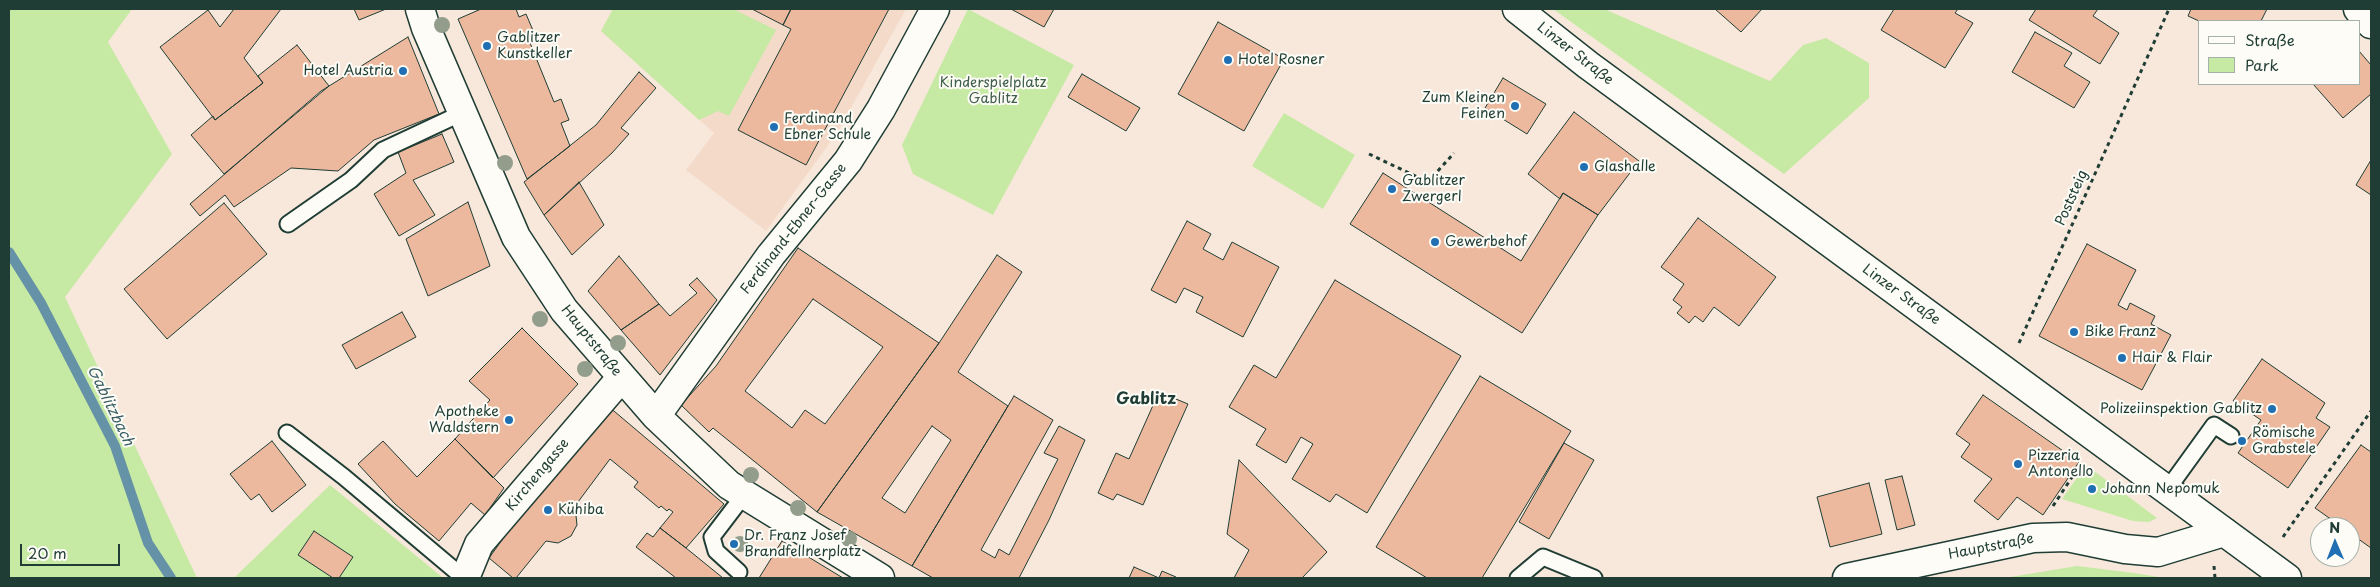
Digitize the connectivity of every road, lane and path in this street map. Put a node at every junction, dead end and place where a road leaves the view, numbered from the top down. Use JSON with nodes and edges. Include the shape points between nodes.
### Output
{"nodes":[{"id":1,"x":935,"y":9,"type":"edge"},
{"id":2,"x":1517,"y":9,"type":"edge"},
{"id":3,"x":2169,"y":9,"type":"edge"},
{"id":4,"x":2358,"y":9,"type":"edge"},
{"id":5,"x":426,"y":11,"type":"edge"},
{"id":6,"x":2371,"y":24,"type":"edge"},
{"id":7,"x":462,"y":113,"type":"junction"},
{"id":8,"x":1454,"y":153,"type":"dead end"},
{"id":9,"x":1369,"y":154,"type":"dead end"},
{"id":10,"x":288,"y":224,"type":"dead end"},
{"id":11,"x":2006,"y":372,"type":"junction"},
{"id":12,"x":620,"y":378,"type":"junction"},
{"id":13,"x":2371,"y":411,"type":"edge"},
{"id":14,"x":656,"y":416,"type":"junction"},
{"id":15,"x":287,"y":434,"type":"dead end"},
{"id":16,"x":2231,"y":436,"type":"dead end"},
{"id":17,"x":2082,"y":463,"type":"dead end"},
{"id":18,"x":2076,"y":472,"type":"dead end"},
{"id":19,"x":2167,"y":490,"type":"junction"},
{"id":20,"x":744,"y":495,"type":"junction"},
{"id":21,"x":2224,"y":532,"type":"junction"},
{"id":22,"x":2265,"y":562,"type":"junction"},
{"id":23,"x":739,"y":572,"type":"dead end"},
{"id":24,"x":464,"y":578,"type":"edge"},
{"id":25,"x":880,"y":578,"type":"edge"},
{"id":26,"x":1518,"y":578,"type":"edge"},
{"id":27,"x":1594,"y":578,"type":"edge"},
{"id":28,"x":1847,"y":578,"type":"edge"},
{"id":29,"x":2287,"y":578,"type":"edge"}],
"edges":[{"from":1,"to":14,"type":"street","name":"Ferdinand-Ebner-Gasse","via":[[881,109],[848,161],[771,255]]},
{"from":2,"to":11,"type":"street","name":"Linzer Straße","via":[[1588,65]]},
{"from":3,"to":11,"type":"path","name":"Poststeig"},
{"from":4,"to":6,"type":"street"},
{"from":5,"to":7,"type":"street","name":"Hauptstraße"},
{"from":7,"to":10,"type":"lane","via":[[383,150],[350,180]]},
{"from":7,"to":12,"type":"street","name":"Hauptstraße","via":[[516,237],[564,310]]},
{"from":8,"to":9,"type":"path","via":[[1428,182]]},
{"from":11,"to":19,"type":"street","name":"Linzer Straße"},
{"from":12,"to":14,"type":"street","name":"Hauptstraße"},
{"from":12,"to":24,"type":"street","name":"Kirchengasse","via":[[479,544]]},
{"from":13,"to":22,"type":"path"},
{"from":14,"to":20,"type":"street","name":"Hauptstraße","via":[[729,485]]},
{"from":15,"to":24,"type":"lane","via":[[344,477]]},
{"from":16,"to":19,"type":"lane","via":[[2214,425]]},
{"from":17,"to":18,"type":"path"},
{"from":19,"to":21,"type":"street","name":"Linzer Straße"},
{"from":20,"to":23,"type":"lane","via":[[712,537],[716,551]]},
{"from":20,"to":25,"type":"street","name":"Hauptstraße"},
{"from":21,"to":22,"type":"street","name":"Linzer Straße"},
{"from":21,"to":28,"type":"street","name":"Hauptstraße","via":[[2158,552],[2067,537],[2033,538]]},
{"from":22,"to":29,"type":"street","name":"Linzer Straße"},
{"from":26,"to":27,"type":"lane","via":[[1543,557]]}]}
